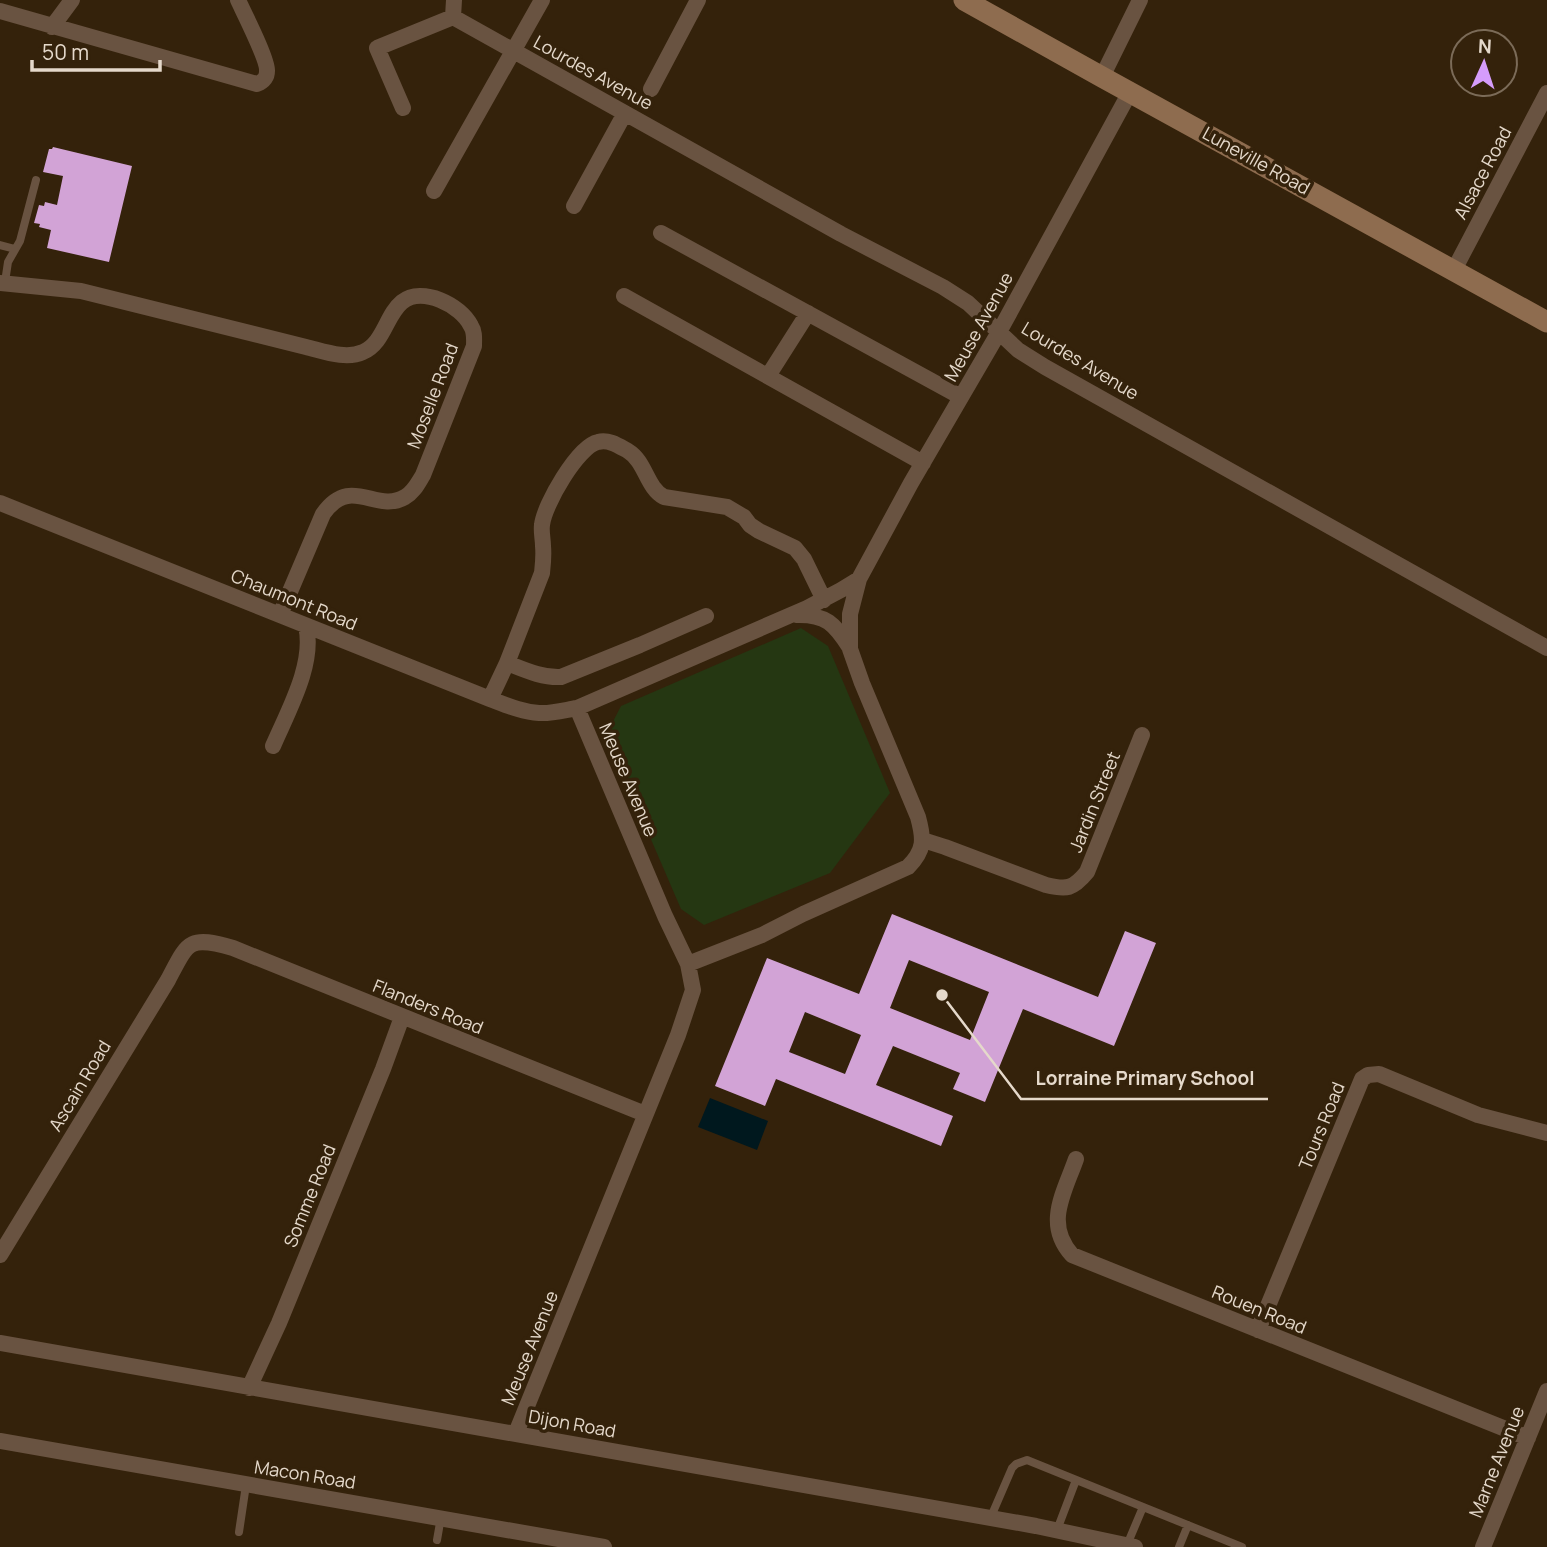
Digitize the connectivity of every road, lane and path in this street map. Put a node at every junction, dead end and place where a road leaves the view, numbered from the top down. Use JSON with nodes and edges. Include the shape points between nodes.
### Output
{"nodes":[{"id":1,"x":72,"y":0,"type":"edge"},
{"id":2,"x":238,"y":0,"type":"edge"},
{"id":3,"x":454,"y":0,"type":"edge"},
{"id":4,"x":542,"y":0,"type":"edge"},
{"id":5,"x":698,"y":0,"type":"edge"},
{"id":6,"x":964,"y":0,"type":"edge"},
{"id":7,"x":1140,"y":0,"type":"edge"},
{"id":8,"x":0,"y":11,"type":"edge"},
{"id":9,"x":453,"y":18,"type":"junction"},
{"id":10,"x":52,"y":27,"type":"junction"},
{"id":11,"x":513,"y":50,"type":"junction"},
{"id":12,"x":1102,"y":78,"type":"junction"},
{"id":13,"x":651,"y":89,"type":"dead end"},
{"id":14,"x":1130,"y":92,"type":"junction"},
{"id":15,"x":1547,"y":93,"type":"edge"},
{"id":16,"x":403,"y":108,"type":"dead end"},
{"id":17,"x":625,"y":113,"type":"junction"},
{"id":18,"x":36,"y":180,"type":"dead end"},
{"id":19,"x":434,"y":191,"type":"dead end"},
{"id":20,"x":574,"y":206,"type":"dead end"},
{"id":21,"x":660,"y":233,"type":"dead end"},
{"id":22,"x":0,"y":245,"type":"edge"},
{"id":23,"x":15,"y":249,"type":"junction"},
{"id":24,"x":1454,"y":270,"type":"junction"},
{"id":25,"x":2,"y":283,"type":"edge"},
{"id":26,"x":624,"y":296,"type":"dead end"},
{"id":27,"x":808,"y":313,"type":"junction"},
{"id":28,"x":1547,"y":322,"type":"edge"},
{"id":29,"x":999,"y":332,"type":"junction"},
{"id":30,"x":768,"y":376,"type":"junction"},
{"id":31,"x":961,"y":397,"type":"junction"},
{"id":32,"x":923,"y":463,"type":"junction"},
{"id":33,"x":0,"y":503,"type":"edge"},
{"id":34,"x":859,"y":579,"type":"junction"},
{"id":35,"x":824,"y":600,"type":"junction"},
{"id":36,"x":280,"y":615,"type":"junction"},
{"id":37,"x":706,"y":615,"type":"dead end"},
{"id":38,"x":790,"y":615,"type":"junction"},
{"id":39,"x":306,"y":626,"type":"junction"},
{"id":40,"x":1547,"y":648,"type":"edge"},
{"id":41,"x":850,"y":649,"type":"junction"},
{"id":42,"x":507,"y":663,"type":"junction"},
{"id":43,"x":490,"y":699,"type":"junction"},
{"id":44,"x":577,"y":708,"type":"junction"},
{"id":45,"x":1142,"y":735,"type":"dead end"},
{"id":46,"x":273,"y":746,"type":"dead end"},
{"id":47,"x":923,"y":840,"type":"junction"},
{"id":48,"x":196,"y":941,"type":"joint"},
{"id":49,"x":688,"y":964,"type":"junction"},
{"id":50,"x":402,"y":1017,"type":"junction"},
{"id":51,"x":645,"y":1114,"type":"junction"},
{"id":52,"x":1547,"y":1133,"type":"edge"},
{"id":53,"x":1076,"y":1159,"type":"dead end"},
{"id":54,"x":0,"y":1255,"type":"edge"},
{"id":55,"x":1258,"y":1331,"type":"junction"},
{"id":56,"x":0,"y":1343,"type":"edge"},
{"id":57,"x":249,"y":1388,"type":"junction"},
{"id":58,"x":1547,"y":1391,"type":"edge"},
{"id":59,"x":516,"y":1433,"type":"junction"},
{"id":60,"x":1528,"y":1438,"type":"junction"},
{"id":61,"x":0,"y":1441,"type":"edge"},
{"id":62,"x":1076,"y":1480,"type":"junction"},
{"id":63,"x":246,"y":1485,"type":"junction"},
{"id":64,"x":1143,"y":1507,"type":"junction"},
{"id":65,"x":441,"y":1517,"type":"junction"},
{"id":66,"x":990,"y":1519,"type":"junction"},
{"id":67,"x":1188,"y":1525,"type":"junction"},
{"id":68,"x":1057,"y":1530,"type":"junction"},
{"id":69,"x":239,"y":1532,"type":"dead end"},
{"id":70,"x":437,"y":1540,"type":"dead end"},
{"id":71,"x":1228,"y":1544,"type":"edge"},
{"id":72,"x":594,"y":1546,"type":"edge"},
{"id":73,"x":1131,"y":1546,"type":"edge"},
{"id":74,"x":1179,"y":1547,"type":"edge"},
{"id":75,"x":1242,"y":1547,"type":"edge"},
{"id":76,"x":1483,"y":1547,"type":"edge"}],
"edges":[{"from":1,"to":10,"type":"street"},
{"from":2,"to":10,"type":"street","via":[[267,64],[266,76],[257,84]]},
{"from":3,"to":9,"type":"street"},
{"from":4,"to":11,"type":"street"},
{"from":5,"to":13,"type":"street"},
{"from":6,"to":12,"type":"street","name":"Luneville Road"},
{"from":7,"to":12,"type":"street"},
{"from":8,"to":10,"type":"street"},
{"from":9,"to":11,"type":"street","name":"Lourdes Avenue"},
{"from":9,"to":16,"type":"street","via":[[377,48]]},
{"from":11,"to":17,"type":"street","name":"Lourdes Avenue"},
{"from":11,"to":19,"type":"street"},
{"from":12,"to":14,"type":"street","name":"Luneville Road"},
{"from":14,"to":24,"type":"street","name":"Luneville Road"},
{"from":14,"to":29,"type":"street","name":"Meuse Avenue"},
{"from":15,"to":24,"type":"street","name":"Alsace Road"},
{"from":17,"to":20,"type":"street"},
{"from":17,"to":29,"type":"street","name":"Lourdes Avenue","via":[[943,287]]},
{"from":18,"to":23,"type":"lane"},
{"from":21,"to":27,"type":"street"},
{"from":22,"to":23,"type":"lane"},
{"from":23,"to":25,"type":"lane"},
{"from":24,"to":28,"type":"street","name":"Luneville Road"},
{"from":25,"to":36,"type":"street","name":"Moselle Road","via":[[81,291],[353,356],[378,340],[396,309],[410,298],[430,297],[465,316],[474,333],[474,346],[415,488],[397,500],[354,495],[328,506]]},
{"from":26,"to":30,"type":"street"},
{"from":27,"to":30,"type":"street"},
{"from":27,"to":31,"type":"street"},
{"from":29,"to":31,"type":"street","name":"Meuse Avenue"},
{"from":29,"to":40,"type":"street","name":"Lourdes Avenue","via":[[1045,367]]},
{"from":30,"to":32,"type":"street"},
{"from":31,"to":32,"type":"street","name":"Meuse Avenue"},
{"from":32,"to":34,"type":"street","name":"Meuse Avenue"},
{"from":33,"to":36,"type":"street","name":"Chaumont Road"},
{"from":34,"to":35,"type":"street","name":"Meuse Avenue"},
{"from":34,"to":41,"type":"street","name":"Meuse Avenue","via":[[850,614]]},
{"from":35,"to":38,"type":"street","name":"Meuse Avenue"},
{"from":35,"to":42,"type":"street","via":[[795,548],[759,531],[727,508],[656,493],[632,453],[602,441],[574,461],[549,504],[541,526],[542,573]]},
{"from":36,"to":39,"type":"street","name":"Chaumont Road"},
{"from":37,"to":42,"type":"street","via":[[561,677],[537,675]]},
{"from":38,"to":41,"type":"street","name":"Meuse Avenue","via":[[818,616],[831,623]]},
{"from":38,"to":44,"type":"street","name":"Meuse Avenue"},
{"from":39,"to":43,"type":"street","name":"Chaumont Road"},
{"from":39,"to":46,"type":"street","via":[[306,661]]},
{"from":41,"to":47,"type":"street","name":"Meuse Avenue","via":[[918,817]]},
{"from":42,"to":43,"type":"street"},
{"from":43,"to":44,"type":"street","name":"Chaumont Road","via":[[537,713]]},
{"from":44,"to":49,"type":"street","name":"Meuse Avenue"},
{"from":45,"to":47,"type":"street","name":"Jardin Street","via":[[1087,872],[1070,887],[1046,885]]},
{"from":47,"to":49,"type":"street","via":[[921,851],[908,867]]},
{"from":48,"to":50,"type":"street","name":"Flanders Road","via":[[233,948]]},
{"from":48,"to":54,"type":"street","name":"Ascain Road","via":[[185,948]]},
{"from":49,"to":51,"type":"street","name":"Meuse Avenue","via":[[693,990]]},
{"from":50,"to":51,"type":"street","name":"Flanders Road"},
{"from":50,"to":57,"type":"street","name":"Somme Road"},
{"from":51,"to":59,"type":"street","name":"Meuse Avenue"},
{"from":52,"to":55,"type":"street","name":"Tours Road","via":[[1478,1115],[1379,1074],[1367,1075]]},
{"from":53,"to":55,"type":"street","name":"Rouen Road","via":[[1057,1226],[1072,1255]]},
{"from":55,"to":60,"type":"street","name":"Rouen Road"},
{"from":56,"to":57,"type":"street","name":"Dijon Road"},
{"from":57,"to":59,"type":"street","name":"Dijon Road"},
{"from":58,"to":60,"type":"street","name":"Marne Avenue"},
{"from":59,"to":66,"type":"street","name":"Dijon Road"},
{"from":60,"to":76,"type":"street","name":"Marne Avenue"},
{"from":61,"to":63,"type":"street","name":"Macon Road"},
{"from":62,"to":64,"type":"lane"},
{"from":62,"to":66,"type":"lane","via":[[1027,1460],[1016,1464]]},
{"from":62,"to":68,"type":"lane"},
{"from":63,"to":65,"type":"street","name":"Macon Road"},
{"from":63,"to":69,"type":"lane"},
{"from":64,"to":67,"type":"lane"},
{"from":64,"to":73,"type":"lane"},
{"from":65,"to":70,"type":"lane"},
{"from":65,"to":72,"type":"street","name":"Macon Road"},
{"from":66,"to":68,"type":"street","name":"Dijon Road"},
{"from":67,"to":71,"type":"lane"},
{"from":67,"to":74,"type":"lane"},
{"from":68,"to":73,"type":"street","name":"Dijon Road"},
{"from":71,"to":75,"type":"lane"}]}
